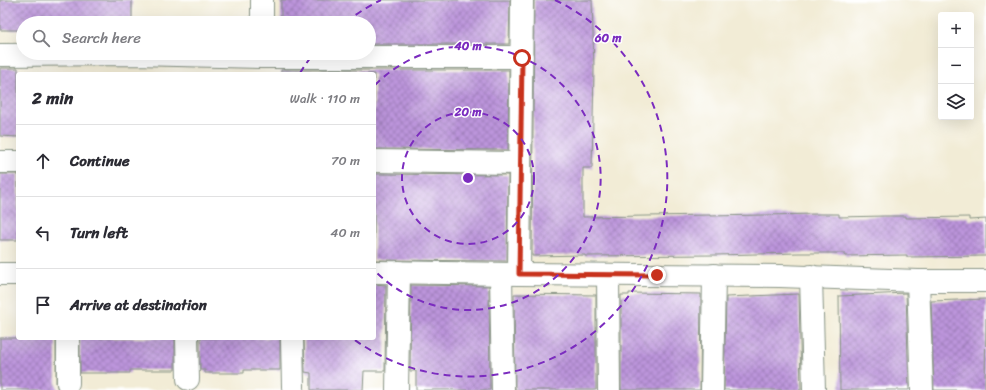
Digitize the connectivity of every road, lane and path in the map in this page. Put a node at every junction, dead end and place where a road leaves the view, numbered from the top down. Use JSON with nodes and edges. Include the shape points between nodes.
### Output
{"nodes":[{"id":1,"x":262,"y":0,"type":"edge"},
{"id":2,"x":522,"y":0,"type":"edge"},
{"id":3,"x":262,"y":16,"type":"edge"},
{"id":4,"x":0,"y":56,"type":"edge"},
{"id":5,"x":16,"y":56,"type":"edge"},
{"id":6,"x":376,"y":56,"type":"edge"},
{"id":7,"x":522,"y":58,"type":"junction"},
{"id":8,"x":0,"y":162,"type":"edge"},
{"id":9,"x":16,"y":162,"type":"edge"},
{"id":10,"x":376,"y":162,"type":"edge"},
{"id":11,"x":520,"y":163,"type":"junction"},
{"id":12,"x":376,"y":272,"type":"edge"},
{"id":13,"x":399,"y":272,"type":"junction"},
{"id":14,"x":0,"y":274,"type":"edge"},
{"id":15,"x":16,"y":274,"type":"edge"},
{"id":16,"x":510,"y":274,"type":"junction"},
{"id":17,"x":608,"y":275,"type":"junction"},
{"id":18,"x":714,"y":275,"type":"junction"},
{"id":19,"x":811,"y":276,"type":"junction"},
{"id":20,"x":918,"y":281,"type":"junction"},
{"id":21,"x":986,"y":281,"type":"edge"},
{"id":22,"x":68,"y":340,"type":"edge"},
{"id":23,"x":187,"y":340,"type":"edge"},
{"id":24,"x":292,"y":340,"type":"edge"},
{"id":25,"x":188,"y":379,"type":"dead end"},
{"id":26,"x":68,"y":383,"type":"dead end"},
{"id":27,"x":293,"y":387,"type":"dead end"},
{"id":28,"x":397,"y":390,"type":"edge"},
{"id":29,"x":503,"y":390,"type":"edge"},
{"id":30,"x":609,"y":390,"type":"edge"},
{"id":31,"x":712,"y":390,"type":"edge"},
{"id":32,"x":814,"y":390,"type":"edge"},
{"id":33,"x":922,"y":390,"type":"edge"}],
"edges":[{"from":1,"to":3,"type":"street"},
{"from":2,"to":7,"type":"street"},
{"from":4,"to":5,"type":"street"},
{"from":6,"to":7,"type":"street"},
{"from":7,"to":11,"type":"street"},
{"from":8,"to":9,"type":"street"},
{"from":10,"to":11,"type":"street"},
{"from":11,"to":16,"type":"street"},
{"from":12,"to":13,"type":"street"},
{"from":13,"to":16,"type":"street"},
{"from":13,"to":28,"type":"street"},
{"from":14,"to":15,"type":"street"},
{"from":16,"to":17,"type":"street"},
{"from":16,"to":29,"type":"street"},
{"from":17,"to":18,"type":"street"},
{"from":17,"to":30,"type":"street"},
{"from":18,"to":19,"type":"street"},
{"from":18,"to":31,"type":"street"},
{"from":19,"to":20,"type":"street"},
{"from":19,"to":32,"type":"street"},
{"from":20,"to":21,"type":"street"},
{"from":20,"to":33,"type":"street"},
{"from":22,"to":26,"type":"street"},
{"from":23,"to":25,"type":"street"},
{"from":24,"to":27,"type":"street"}]}
